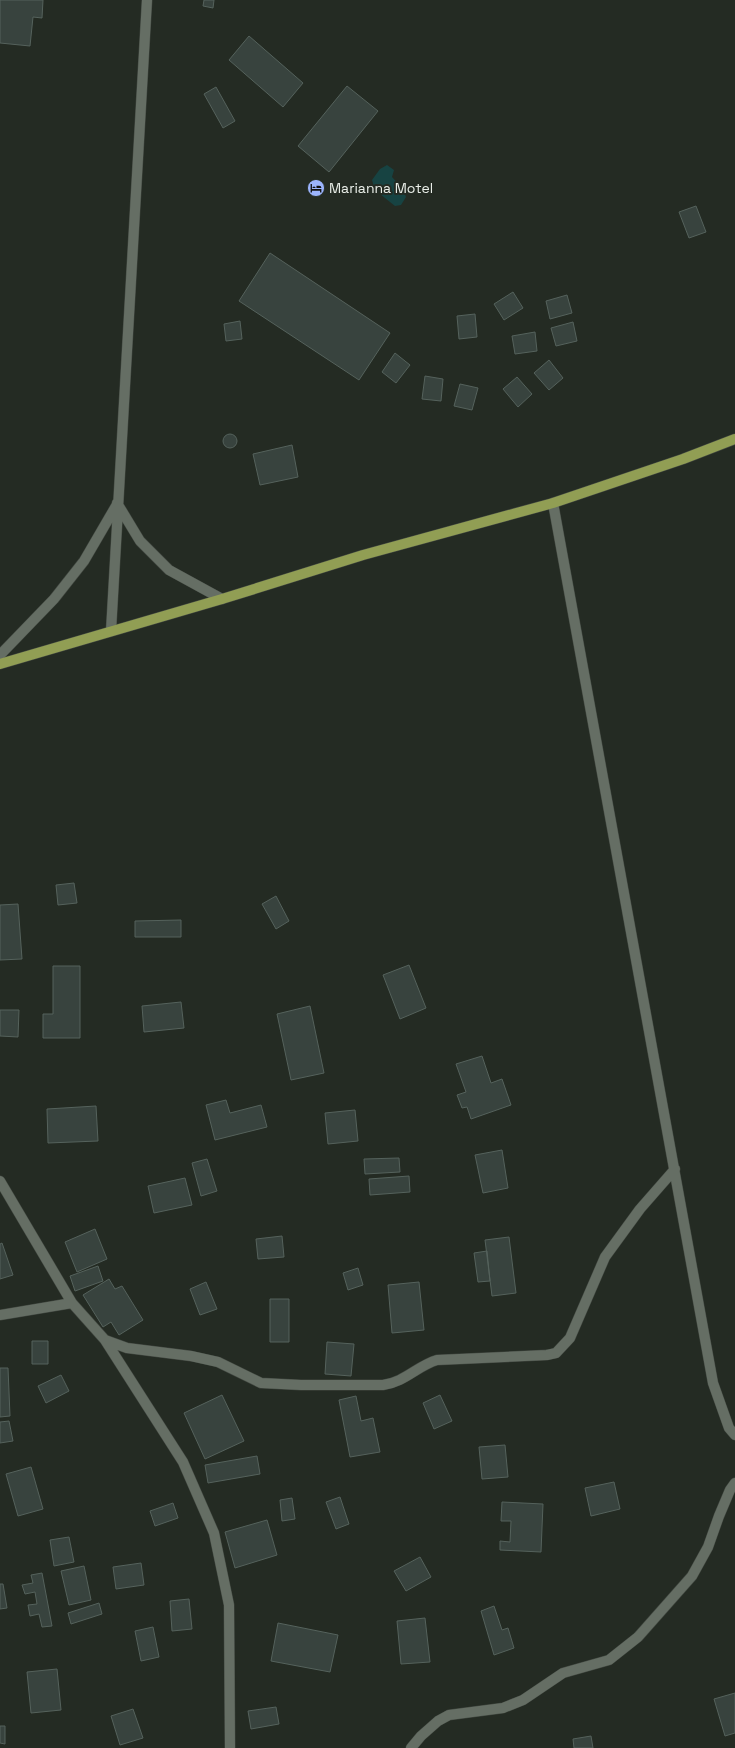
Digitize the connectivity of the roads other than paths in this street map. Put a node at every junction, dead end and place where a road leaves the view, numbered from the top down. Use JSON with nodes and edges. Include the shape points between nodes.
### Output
{"nodes":[{"id":1,"x":147,"y":0,"type":"edge"},
{"id":2,"x":735,"y":439,"type":"edge"},
{"id":3,"x":117,"y":503,"type":"junction"},
{"id":4,"x":553,"y":503,"type":"junction"},
{"id":5,"x":222,"y":599,"type":"junction"},
{"id":6,"x":111,"y":631,"type":"junction"},
{"id":7,"x":0,"y":655,"type":"edge"},
{"id":8,"x":0,"y":664,"type":"edge"},
{"id":9,"x":674,"y":1169,"type":"junction"},
{"id":10,"x":0,"y":1181,"type":"edge"},
{"id":11,"x":72,"y":1303,"type":"junction"},
{"id":12,"x":0,"y":1315,"type":"edge"},
{"id":13,"x":105,"y":1340,"type":"junction"},
{"id":14,"x":735,"y":1435,"type":"edge"},
{"id":15,"x":735,"y":1483,"type":"edge"},
{"id":16,"x":230,"y":1748,"type":"edge"},
{"id":17,"x":411,"y":1748,"type":"edge"}],
"edges":[{"from":1,"to":3,"type":"street"},
{"from":2,"to":4,"type":"main road"},
{"from":3,"to":5,"type":"street","via":[[140,541],[169,570]]},
{"from":3,"to":6,"type":"street"},
{"from":3,"to":7,"type":"street","via":[[84,561],[54,599]]},
{"from":4,"to":5,"type":"main road","via":[[364,555]]},
{"from":4,"to":9,"type":"street"},
{"from":5,"to":6,"type":"main road"},
{"from":6,"to":8,"type":"main road"},
{"from":9,"to":13,"type":"street","via":[[640,1209],[605,1257],[570,1338],[556,1353],[437,1360],[395,1384],[301,1386],[262,1383],[218,1362],[127,1348]]},
{"from":9,"to":14,"type":"street","via":[[713,1383],[729,1428]]},
{"from":10,"to":11,"type":"street"},
{"from":11,"to":12,"type":"street"},
{"from":11,"to":13,"type":"street"},
{"from":13,"to":16,"type":"street","via":[[183,1462],[214,1533],[229,1606]]},
{"from":15,"to":17,"type":"street","via":[[718,1516],[708,1547],[692,1576],[638,1637],[609,1660],[564,1673],[523,1700],[503,1708],[449,1715],[438,1721]]}]}
